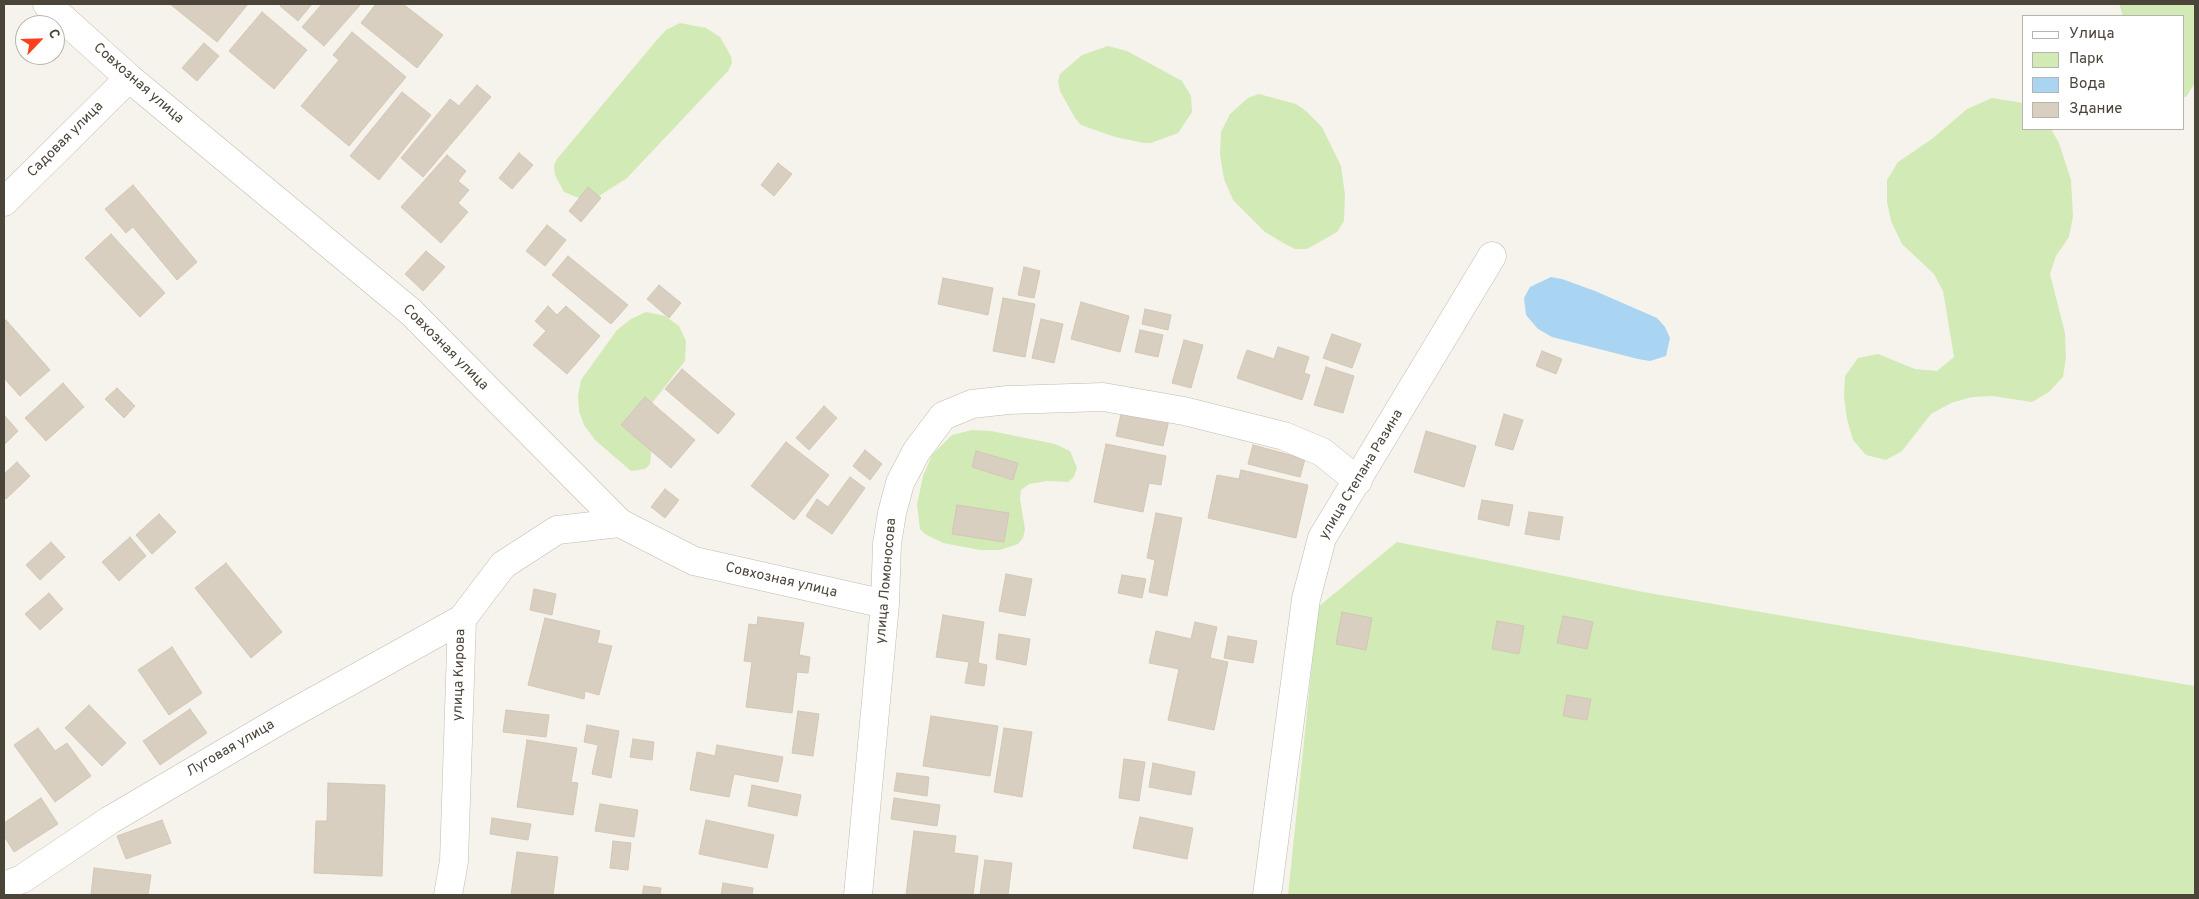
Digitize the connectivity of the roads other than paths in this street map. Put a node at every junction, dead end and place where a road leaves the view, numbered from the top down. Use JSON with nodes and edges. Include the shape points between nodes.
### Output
{"nodes":[{"id":1,"x":47,"y":4,"type":"edge"},
{"id":2,"x":129,"y":78,"type":"junction"},
{"id":3,"x":4,"y":202,"type":"edge"},
{"id":4,"x":1492,"y":256,"type":"dead end"},
{"id":5,"x":1358,"y":481,"type":"junction"},
{"id":6,"x":620,"y":523,"type":"junction"},
{"id":7,"x":885,"y":604,"type":"junction"},
{"id":8,"x":462,"y":618,"type":"junction"},
{"id":9,"x":15,"y":887,"type":"edge"},
{"id":10,"x":448,"y":895,"type":"edge"},
{"id":11,"x":858,"y":895,"type":"edge"},
{"id":12,"x":1267,"y":895,"type":"edge"}],
"edges":[{"from":1,"to":2,"type":"street","name":"Совхозная улица"},
{"from":2,"to":3,"type":"street","name":"Садовая улица"},
{"from":2,"to":6,"type":"street","name":"Совхозная улица","via":[[411,312]]},
{"from":4,"to":5,"type":"street","name":"улица Степана Разина"},
{"from":5,"to":7,"type":"street","name":"улица Ломоносова","via":[[1322,452],[1284,436],[1184,411],[1103,397],[1044,397],[972,404],[943,416],[916,452],[900,483],[887,544]]},
{"from":5,"to":12,"type":"street","name":"улица Степана Разина","via":[[1322,538],[1306,599]]},
{"from":6,"to":7,"type":"street","name":"Совхозная улица","via":[[694,561]]},
{"from":6,"to":8,"type":"street","name":"улица Кирова","via":[[557,530],[503,565]]},
{"from":7,"to":11,"type":"street","name":"улица Ломоносова"},
{"from":8,"to":9,"type":"street","name":"Луговая улица","via":[[110,820]]},
{"from":8,"to":10,"type":"street","name":"улица Кирова","via":[[454,861]]}]}
